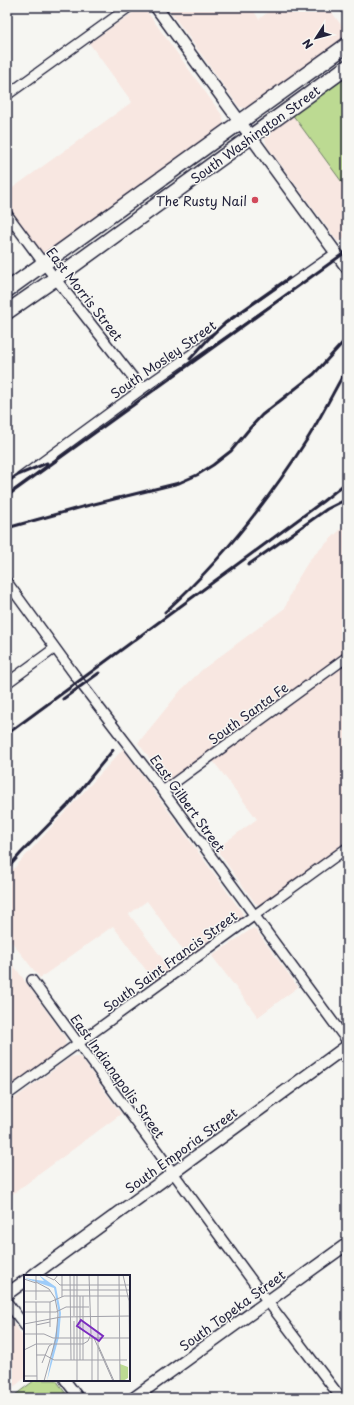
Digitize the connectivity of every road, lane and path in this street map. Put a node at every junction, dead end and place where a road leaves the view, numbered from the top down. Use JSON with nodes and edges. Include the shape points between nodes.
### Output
{"nodes":[{"id":1,"x":129,"y":7,"type":"edge"},
{"id":2,"x":156,"y":7,"type":"edge"},
{"id":3,"x":347,"y":45,"type":"edge"},
{"id":4,"x":347,"y":67,"type":"edge"},
{"id":5,"x":7,"y":95,"type":"edge"},
{"id":6,"x":241,"y":122,"type":"junction"},
{"id":7,"x":252,"y":137,"type":"junction"},
{"id":8,"x":7,"y":214,"type":"edge"},
{"id":9,"x":336,"y":253,"type":"junction"},
{"id":10,"x":44,"y":264,"type":"junction"},
{"id":11,"x":347,"y":268,"type":"edge"},
{"id":12,"x":56,"y":278,"type":"junction"},
{"id":13,"x":7,"y":290,"type":"edge"},
{"id":14,"x":7,"y":312,"type":"edge"},
{"id":15,"x":142,"y":389,"type":"junction"},
{"id":16,"x":7,"y":488,"type":"edge"},
{"id":17,"x":7,"y":582,"type":"edge"},
{"id":18,"x":55,"y":648,"type":"junction"},
{"id":19,"x":345,"y":662,"type":"edge"},
{"id":20,"x":7,"y":683,"type":"edge"},
{"id":21,"x":163,"y":791,"type":"junction"},
{"id":22,"x":347,"y":848,"type":"edge"},
{"id":23,"x":254,"y":915,"type":"junction"},
{"id":24,"x":32,"y":980,"type":"dead end"},
{"id":25,"x":347,"y":1041,"type":"edge"},
{"id":26,"x":78,"y":1043,"type":"junction"},
{"id":27,"x":347,"y":1046,"type":"edge"},
{"id":28,"x":7,"y":1095,"type":"edge"},
{"id":29,"x":173,"y":1173,"type":"junction"},
{"id":30,"x":347,"y":1244,"type":"edge"},
{"id":31,"x":33,"y":1275,"type":"edge"},
{"id":32,"x":24,"y":1282,"type":"edge"},
{"id":33,"x":7,"y":1294,"type":"edge"},
{"id":34,"x":7,"y":1302,"type":"edge"},
{"id":35,"x":268,"y":1302,"type":"junction"},
{"id":36,"x":24,"y":1325,"type":"edge"},
{"id":37,"x":67,"y":1381,"type":"edge"},
{"id":38,"x":79,"y":1398,"type":"edge"},
{"id":39,"x":134,"y":1398,"type":"edge"},
{"id":40,"x":342,"y":1398,"type":"edge"}],
"edges":[{"from":1,"to":5,"type":"street"},
{"from":2,"to":6,"type":"street"},
{"from":3,"to":6,"type":"main road","name":"South Washington Street"},
{"from":4,"to":7,"type":"main road","name":"South Washington Street"},
{"from":6,"to":7,"type":"street"},
{"from":6,"to":10,"type":"main road","name":"South Washington Street"},
{"from":7,"to":9,"type":"street"},
{"from":7,"to":12,"type":"main road","name":"South Washington Street"},
{"from":8,"to":10,"type":"street","name":"East Morris Street"},
{"from":9,"to":11,"type":"street"},
{"from":9,"to":15,"type":"street","name":"South Mosley Street"},
{"from":10,"to":12,"type":"street","name":"East Morris Street"},
{"from":10,"to":13,"type":"main road","name":"South Washington Street"},
{"from":12,"to":14,"type":"main road","name":"South Washington Street"},
{"from":12,"to":15,"type":"street","name":"East Morris Street"},
{"from":15,"to":16,"type":"street","name":"South Mosley Street"},
{"from":17,"to":18,"type":"street","name":"East Gilbert Street"},
{"from":18,"to":20,"type":"street"},
{"from":18,"to":21,"type":"street","name":"East Gilbert Street"},
{"from":19,"to":21,"type":"street","name":"South Santa Fe"},
{"from":21,"to":23,"type":"street","name":"East Gilbert Street"},
{"from":22,"to":23,"type":"street","name":"South Saint Francis Street"},
{"from":23,"to":25,"type":"street","name":"East Gilbert Street"},
{"from":23,"to":26,"type":"street","name":"South Saint Francis Street"},
{"from":24,"to":26,"type":"street","name":"East Indianapolis Street"},
{"from":26,"to":28,"type":"street","name":"South Saint Francis Street"},
{"from":26,"to":29,"type":"street","name":"East Indianapolis Street"},
{"from":27,"to":29,"type":"street","name":"South Emporia Street"},
{"from":29,"to":31,"type":"street","name":"South Emporia Street"},
{"from":29,"to":35,"type":"street","name":"East Indianapolis Street"},
{"from":30,"to":35,"type":"street","name":"South Topeka Street"},
{"from":32,"to":33,"type":"street"},
{"from":34,"to":36,"type":"street"},
{"from":35,"to":39,"type":"street","name":"South Topeka Street"},
{"from":35,"to":40,"type":"street","name":"East Indianapolis Street"},
{"from":37,"to":38,"type":"street"}]}
